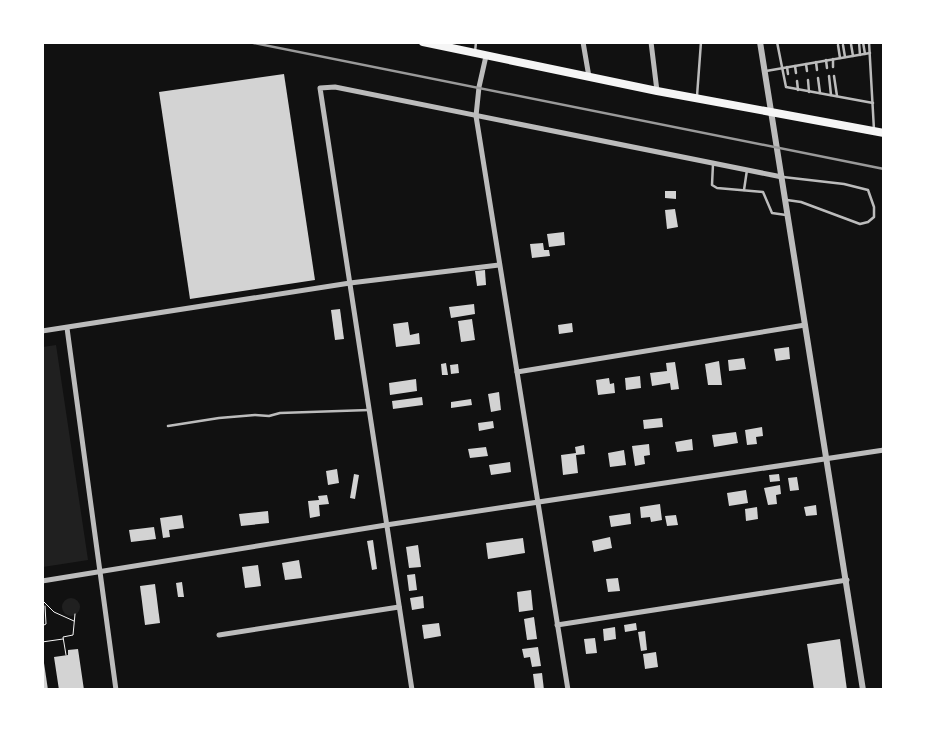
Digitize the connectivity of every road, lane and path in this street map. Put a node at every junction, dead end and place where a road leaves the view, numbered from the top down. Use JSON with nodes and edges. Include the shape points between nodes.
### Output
{"nodes":[{"id":1,"x":423,"y":42,"type":"edge"},
{"id":2,"x":476,"y":42,"type":"edge"},
{"id":3,"x":583,"y":42,"type":"edge"},
{"id":4,"x":651,"y":42,"type":"edge"},
{"id":5,"x":701,"y":42,"type":"edge"},
{"id":6,"x":760,"y":42,"type":"edge"},
{"id":7,"x":777,"y":42,"type":"edge"},
{"id":8,"x":859,"y":42,"type":"edge"},
{"id":9,"x":863,"y":42,"type":"edge"},
{"id":10,"x":870,"y":42,"type":"edge"},
{"id":11,"x":851,"y":44,"type":"edge"},
{"id":12,"x":838,"y":45,"type":"dead end"},
{"id":13,"x":843,"y":45,"type":"dead end"},
{"id":14,"x":870,"y":53,"type":"junction"},
{"id":15,"x":475,"y":54,"type":"junction"},
{"id":16,"x":865,"y":54,"type":"junction"},
{"id":17,"x":860,"y":55,"type":"junction"},
{"id":18,"x":486,"y":56,"type":"junction"},
{"id":19,"x":852,"y":56,"type":"junction"},
{"id":20,"x":845,"y":57,"type":"junction"},
{"id":21,"x":840,"y":58,"type":"junction"},
{"id":22,"x":826,"y":60,"type":"junction"},
{"id":23,"x":832,"y":60,"type":"junction"},
{"id":24,"x":816,"y":62,"type":"junction"},
{"id":25,"x":806,"y":64,"type":"junction"},
{"id":26,"x":795,"y":66,"type":"junction"},
{"id":27,"x":787,"y":67,"type":"junction"},
{"id":28,"x":833,"y":67,"type":"dead end"},
{"id":29,"x":781,"y":68,"type":"junction"},
{"id":30,"x":827,"y":68,"type":"dead end"},
{"id":31,"x":817,"y":70,"type":"dead end"},
{"id":32,"x":764,"y":71,"type":"junction"},
{"id":33,"x":807,"y":71,"type":"dead end"},
{"id":34,"x":796,"y":73,"type":"dead end"},
{"id":35,"x":788,"y":74,"type":"dead end"},
{"id":36,"x":828,"y":76,"type":"dead end"},
{"id":37,"x":834,"y":76,"type":"dead end"},
{"id":38,"x":590,"y":77,"type":"junction"},
{"id":39,"x":818,"y":78,"type":"dead end"},
{"id":40,"x":808,"y":80,"type":"dead end"},
{"id":41,"x":797,"y":81,"type":"dead end"},
{"id":42,"x":790,"y":82,"type":"dead end"},
{"id":43,"x":790,"y":88,"type":"junction"},
{"id":44,"x":798,"y":90,"type":"junction"},
{"id":45,"x":657,"y":91,"type":"junction"},
{"id":46,"x":810,"y":92,"type":"junction"},
{"id":47,"x":820,"y":94,"type":"junction"},
{"id":48,"x":831,"y":95,"type":"junction"},
{"id":49,"x":837,"y":96,"type":"junction"},
{"id":50,"x":697,"y":98,"type":"junction"},
{"id":51,"x":873,"y":103,"type":"junction"},
{"id":52,"x":771,"y":112,"type":"junction"},
{"id":53,"x":476,"y":116,"type":"junction"},
{"id":54,"x":874,"y":132,"type":"junction"},
{"id":55,"x":884,"y":133,"type":"edge"},
{"id":56,"x":713,"y":164,"type":"junction"},
{"id":57,"x":747,"y":170,"type":"junction"},
{"id":58,"x":782,"y":176,"type":"junction"},
{"id":59,"x":744,"y":190,"type":"junction"},
{"id":60,"x":786,"y":200,"type":"junction"},
{"id":61,"x":788,"y":215,"type":"junction"},
{"id":62,"x":499,"y":265,"type":"junction"},
{"id":63,"x":350,"y":283,"type":"junction"},
{"id":64,"x":805,"y":325,"type":"junction"},
{"id":65,"x":67,"y":328,"type":"junction"},
{"id":66,"x":42,"y":332,"type":"edge"},
{"id":67,"x":517,"y":372,"type":"junction"},
{"id":68,"x":369,"y":410,"type":"junction"},
{"id":69,"x":168,"y":426,"type":"dead end"},
{"id":70,"x":884,"y":450,"type":"edge"},
{"id":71,"x":826,"y":459,"type":"junction"},
{"id":72,"x":539,"y":502,"type":"junction"},
{"id":73,"x":386,"y":525,"type":"junction"},
{"id":74,"x":99,"y":572,"type":"junction"},
{"id":75,"x":847,"y":580,"type":"junction"},
{"id":76,"x":42,"y":581,"type":"edge"},
{"id":77,"x":42,"y":600,"type":"edge"},
{"id":78,"x":45,"y":605,"type":"junction"},
{"id":79,"x":399,"y":607,"type":"junction"},
{"id":80,"x":74,"y":614,"type":"dead end"},
{"id":81,"x":75,"y":621,"type":"junction"},
{"id":82,"x":558,"y":624,"type":"junction"},
{"id":83,"x":42,"y":626,"type":"edge"},
{"id":84,"x":218,"y":635,"type":"dead end"},
{"id":85,"x":64,"y":639,"type":"junction"},
{"id":86,"x":42,"y":642,"type":"edge"},
{"id":87,"x":66,"y":655,"type":"dead end"},
{"id":88,"x":116,"y":690,"type":"edge"},
{"id":89,"x":412,"y":690,"type":"edge"},
{"id":90,"x":568,"y":690,"type":"edge"},
{"id":91,"x":863,"y":690,"type":"edge"}],
"edges":[{"from":1,"to":15,"type":"main road"},
{"from":2,"to":15,"type":"lane"},
{"from":3,"to":38,"type":"street"},
{"from":4,"to":45,"type":"street"},
{"from":5,"to":50,"type":"lane"},
{"from":6,"to":32,"type":"street"},
{"from":7,"to":29,"type":"lane"},
{"from":8,"to":17,"type":"lane"},
{"from":9,"to":16,"type":"lane"},
{"from":10,"to":14,"type":"lane"},
{"from":11,"to":19,"type":"lane"},
{"from":12,"to":21,"type":"lane"},
{"from":13,"to":20,"type":"lane"},
{"from":14,"to":16,"type":"lane"},
{"from":14,"to":51,"type":"lane"},
{"from":15,"to":18,"type":"main road"},
{"from":16,"to":17,"type":"lane"},
{"from":17,"to":19,"type":"lane"},
{"from":18,"to":38,"type":"main road"},
{"from":18,"to":53,"type":"street"},
{"from":19,"to":20,"type":"lane"},
{"from":20,"to":21,"type":"lane"},
{"from":21,"to":23,"type":"lane"},
{"from":22,"to":23,"type":"lane"},
{"from":22,"to":24,"type":"lane"},
{"from":22,"to":30,"type":"lane"},
{"from":23,"to":28,"type":"lane"},
{"from":24,"to":25,"type":"lane"},
{"from":24,"to":31,"type":"lane"},
{"from":25,"to":26,"type":"lane"},
{"from":25,"to":33,"type":"lane"},
{"from":26,"to":27,"type":"lane"},
{"from":26,"to":34,"type":"lane"},
{"from":27,"to":29,"type":"lane"},
{"from":27,"to":35,"type":"lane"},
{"from":29,"to":32,"type":"lane"},
{"from":29,"to":43,"type":"lane","via":[[783,85]]},
{"from":32,"to":52,"type":"street"},
{"from":36,"to":48,"type":"lane"},
{"from":37,"to":49,"type":"lane"},
{"from":38,"to":45,"type":"main road"},
{"from":39,"to":47,"type":"lane"},
{"from":40,"to":46,"type":"lane"},
{"from":41,"to":44,"type":"lane"},
{"from":42,"to":43,"type":"lane"},
{"from":43,"to":44,"type":"lane"},
{"from":44,"to":46,"type":"lane"},
{"from":45,"to":50,"type":"main road"},
{"from":46,"to":47,"type":"lane"},
{"from":47,"to":48,"type":"lane"},
{"from":48,"to":49,"type":"lane"},
{"from":49,"to":51,"type":"lane"},
{"from":50,"to":52,"type":"main road"},
{"from":51,"to":54,"type":"lane"},
{"from":52,"to":54,"type":"main road"},
{"from":52,"to":58,"type":"street"},
{"from":53,"to":56,"type":"street"},
{"from":53,"to":62,"type":"street"},
{"from":53,"to":63,"type":"street","via":[[335,87],[320,88]]},
{"from":54,"to":55,"type":"main road"},
{"from":56,"to":57,"type":"street"},
{"from":56,"to":59,"type":"lane","via":[[712,185]]},
{"from":57,"to":58,"type":"street"},
{"from":57,"to":59,"type":"lane"},
{"from":58,"to":60,"type":"street"},
{"from":58,"to":60,"type":"lane","via":[[868,190],[874,217],[860,224],[801,202]]},
{"from":59,"to":61,"type":"lane","via":[[763,192],[772,213]]},
{"from":60,"to":61,"type":"street"},
{"from":61,"to":64,"type":"street"},
{"from":62,"to":63,"type":"street"},
{"from":62,"to":67,"type":"street"},
{"from":63,"to":65,"type":"street"},
{"from":63,"to":68,"type":"street"},
{"from":64,"to":67,"type":"street"},
{"from":64,"to":71,"type":"street"},
{"from":65,"to":66,"type":"street"},
{"from":65,"to":74,"type":"street"},
{"from":67,"to":72,"type":"street"},
{"from":68,"to":69,"type":"lane","via":[[240,415]]},
{"from":68,"to":73,"type":"street"},
{"from":70,"to":71,"type":"street"},
{"from":71,"to":72,"type":"street"},
{"from":71,"to":75,"type":"street"},
{"from":72,"to":73,"type":"street"},
{"from":72,"to":82,"type":"street"},
{"from":73,"to":74,"type":"street"},
{"from":73,"to":79,"type":"street"},
{"from":74,"to":76,"type":"street"},
{"from":74,"to":88,"type":"street"},
{"from":75,"to":82,"type":"street"},
{"from":75,"to":91,"type":"street"},
{"from":77,"to":78,"type":"path"},
{"from":78,"to":81,"type":"path"},
{"from":78,"to":83,"type":"path","via":[[46,624]]},
{"from":79,"to":84,"type":"street"},
{"from":79,"to":89,"type":"street"},
{"from":80,"to":81,"type":"path"},
{"from":81,"to":85,"type":"path","via":[[72,635]]},
{"from":82,"to":90,"type":"street"},
{"from":85,"to":86,"type":"path"},
{"from":85,"to":87,"type":"path"}]}
